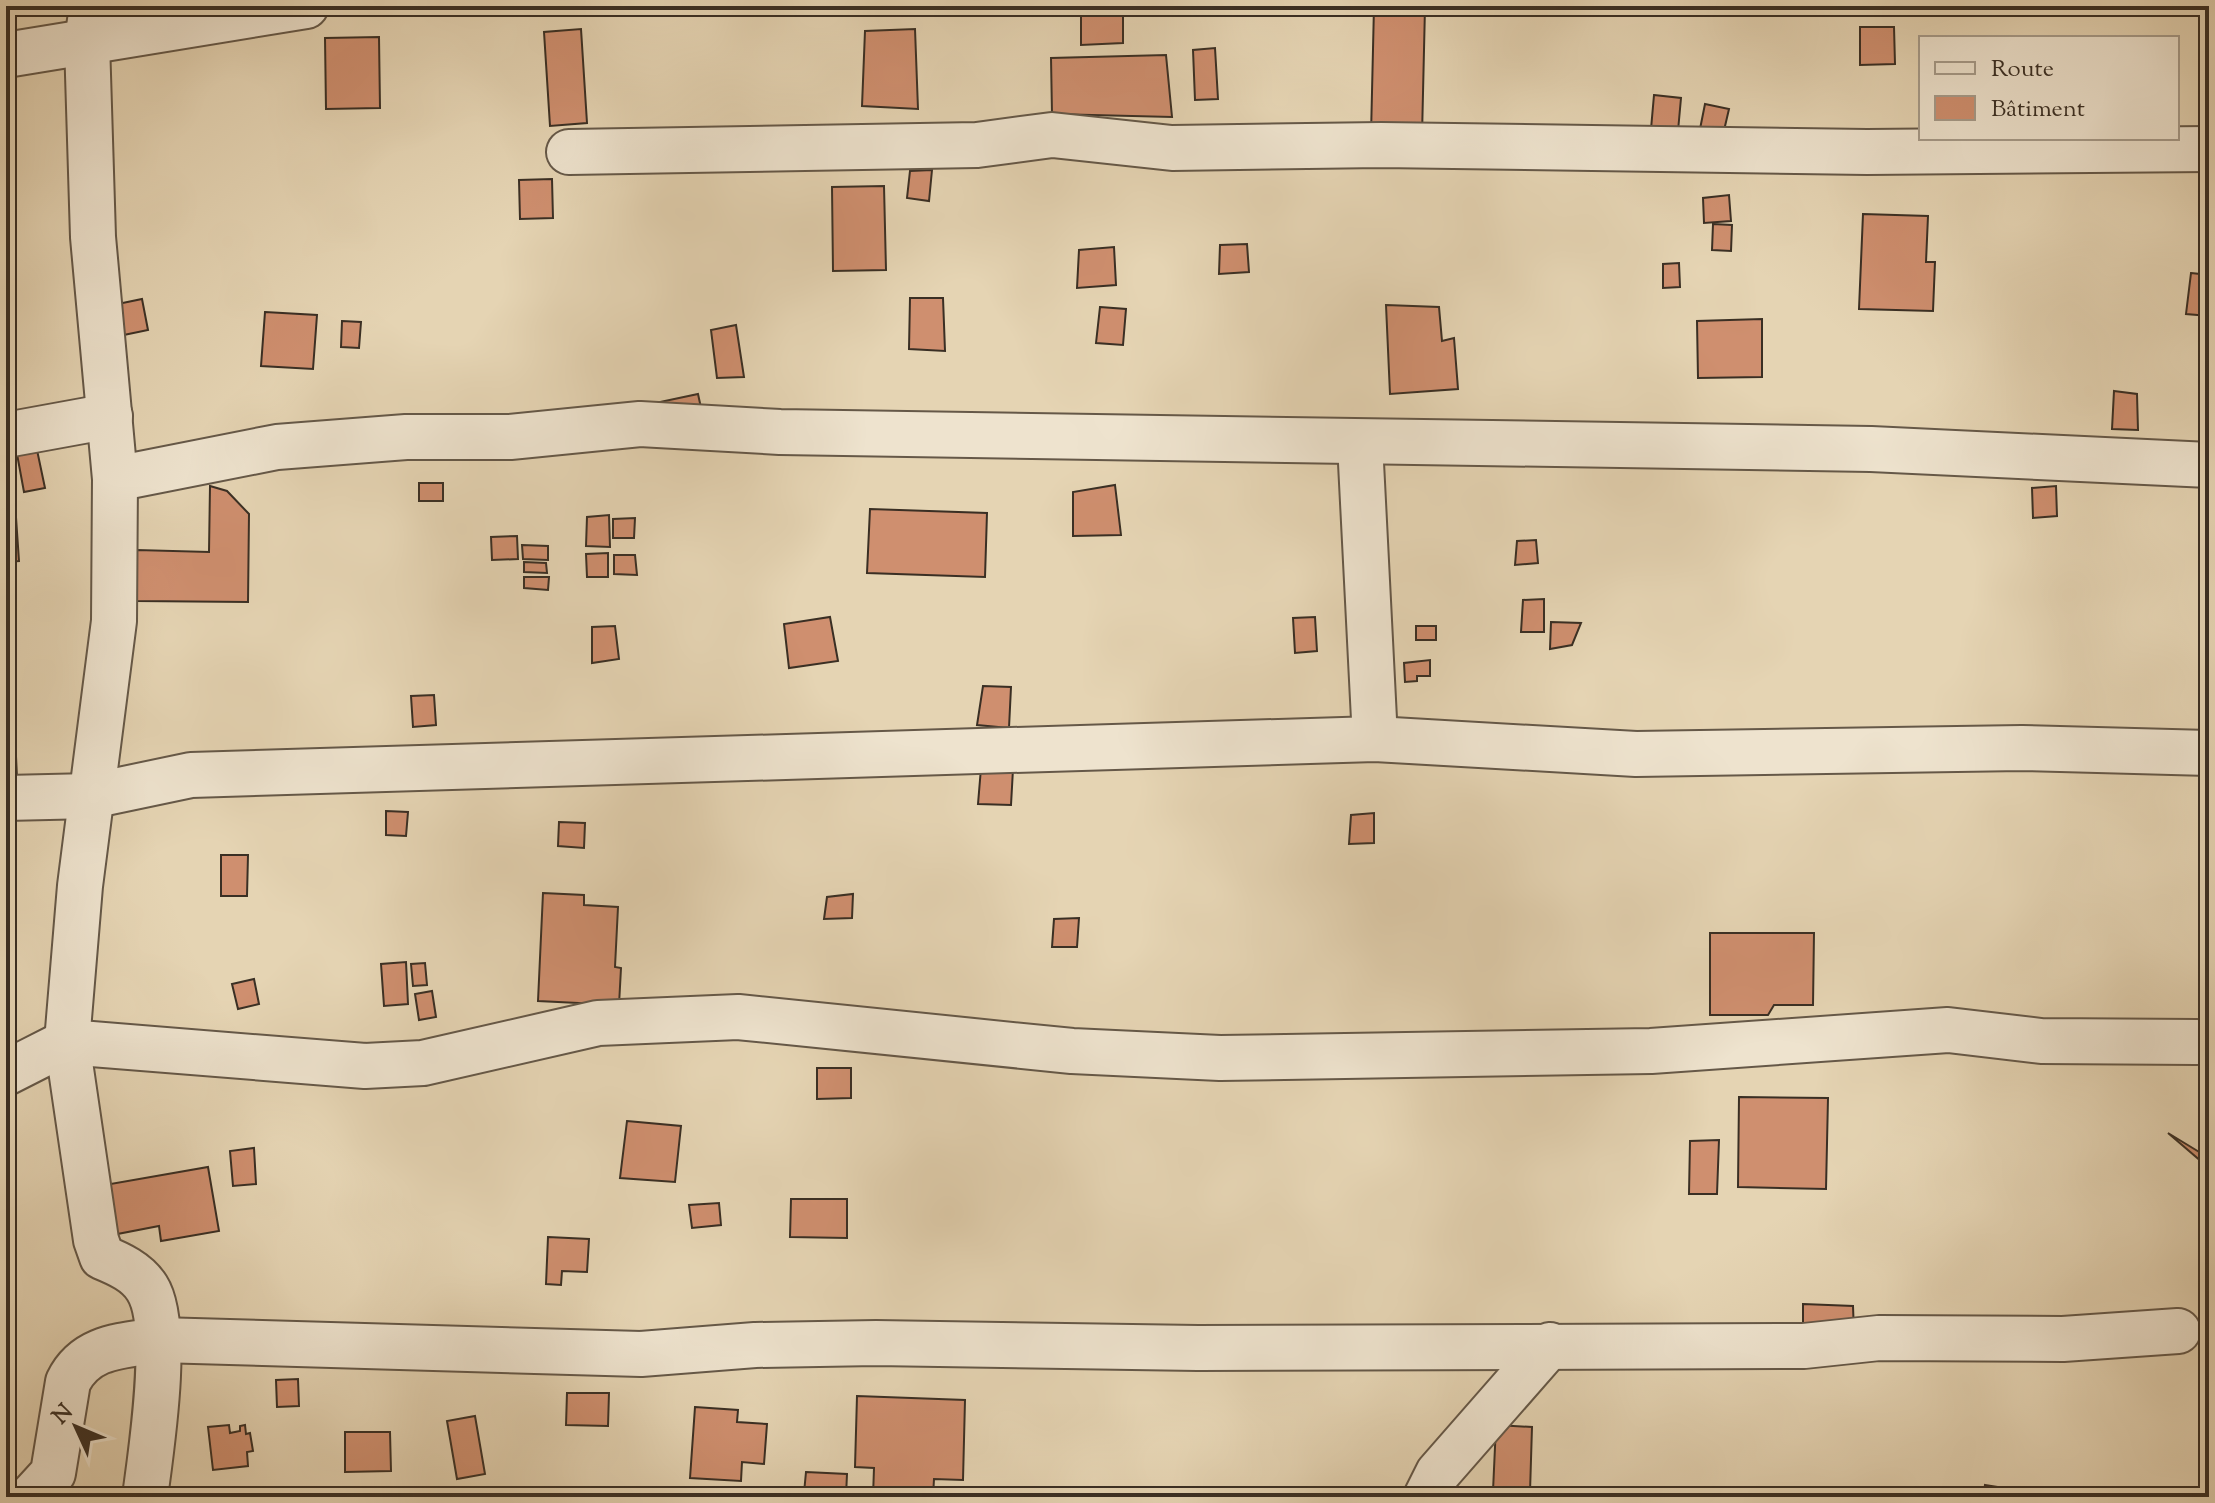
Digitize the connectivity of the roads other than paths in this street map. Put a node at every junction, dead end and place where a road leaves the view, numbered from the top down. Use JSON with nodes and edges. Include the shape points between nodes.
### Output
{"nodes":[{"id":1,"x":306,"y":6,"type":"edge"},
{"id":2,"x":89,"y":24,"type":"edge"},
{"id":3,"x":6,"y":55,"type":"edge"},
{"id":4,"x":2209,"y":149,"type":"edge"},
{"id":5,"x":569,"y":152,"type":"dead end"},
{"id":6,"x":110,"y":416,"type":"junction"},
{"id":7,"x":6,"y":435,"type":"edge"},
{"id":8,"x":1360,"y":443,"type":"junction"},
{"id":9,"x":2209,"y":465,"type":"edge"},
{"id":10,"x":115,"y":479,"type":"junction"},
{"id":11,"x":1375,"y":739,"type":"junction"},
{"id":12,"x":2209,"y":753,"type":"edge"},
{"id":13,"x":91,"y":796,"type":"junction"},
{"id":14,"x":6,"y":798,"type":"edge"},
{"id":15,"x":67,"y":1042,"type":"junction"},
{"id":16,"x":2197,"y":1042,"type":"dead end"},
{"id":17,"x":6,"y":1073,"type":"edge"},
{"id":18,"x":2178,"y":1331,"type":"dead end"},
{"id":19,"x":159,"y":1340,"type":"junction"},
{"id":20,"x":1550,"y":1345,"type":"junction"},
{"id":21,"x":31,"y":1497,"type":"edge"},
{"id":22,"x":145,"y":1497,"type":"edge"},
{"id":23,"x":1426,"y":1497,"type":"edge"}],
"edges":[{"from":1,"to":2,"type":"street"},
{"from":2,"to":3,"type":"street"},
{"from":2,"to":6,"type":"street","via":[[93,237]]},
{"from":4,"to":5,"type":"street","via":[[1172,148],[1052,135],[977,145]]},
{"from":6,"to":7,"type":"street"},
{"from":6,"to":10,"type":"street"},
{"from":8,"to":9,"type":"street","via":[[1871,449]]},
{"from":8,"to":10,"type":"street","via":[[780,432],[640,424],[510,437],[406,437],[277,447]]},
{"from":8,"to":11,"type":"street"},
{"from":10,"to":13,"type":"street","via":[[114,621]]},
{"from":11,"to":12,"type":"street","via":[[1636,754],[2022,748]]},
{"from":11,"to":13,"type":"street","via":[[191,775]]},
{"from":13,"to":14,"type":"street"},
{"from":13,"to":15,"type":"street"},
{"from":15,"to":16,"type":"street","via":[[365,1066],[423,1063],[598,1023],[738,1017],[1072,1051],[1220,1058],[1651,1051],[1948,1030],[2041,1041]]},
{"from":15,"to":17,"type":"street"},
{"from":15,"to":19,"type":"street","via":[[96,1240],[102,1257],[120,1264],[147,1288]]},
{"from":18,"to":20,"type":"street","via":[[2063,1339],[1879,1338],[1804,1346]]},
{"from":19,"to":20,"type":"street","via":[[641,1354],[876,1343],[1198,1348]]},
{"from":19,"to":21,"type":"street","via":[[98,1351],[74,1370],[53,1473]]},
{"from":19,"to":22,"type":"street"},
{"from":20,"to":23,"type":"street","via":[[1438,1473]]}]}
